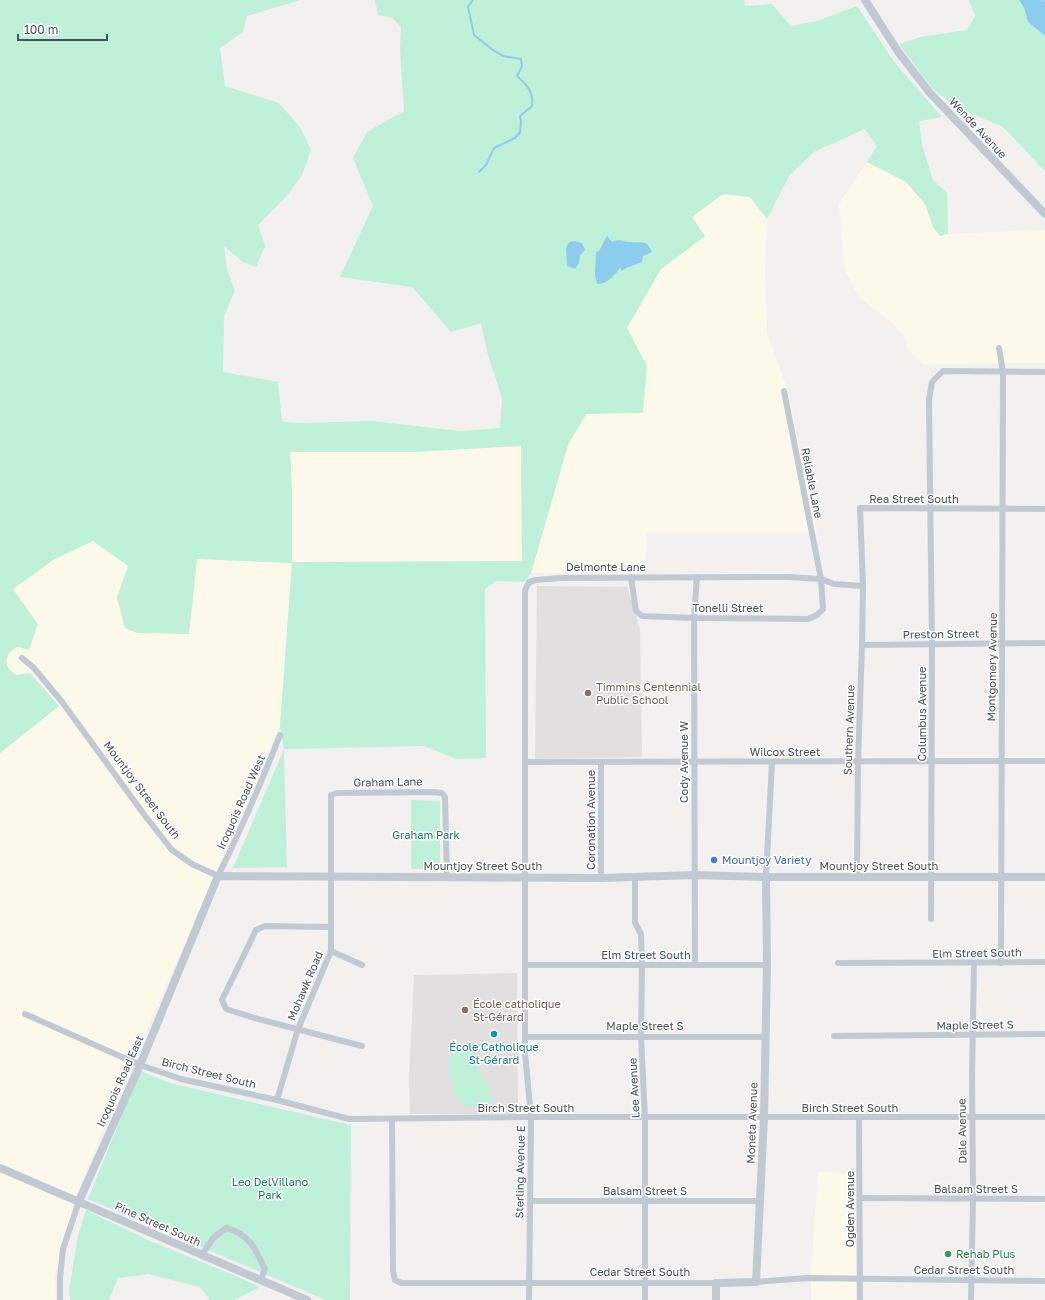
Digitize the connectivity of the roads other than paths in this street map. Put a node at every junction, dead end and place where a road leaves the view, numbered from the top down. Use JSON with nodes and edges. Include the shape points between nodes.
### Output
{"nodes":[{"id":1,"x":865,"y":0,"type":"edge"},
{"id":2,"x":1045,"y":214,"type":"edge"},
{"id":3,"x":999,"y":348,"type":"dead end"},
{"id":4,"x":1003,"y":372,"type":"junction"},
{"id":5,"x":1045,"y":372,"type":"edge"},
{"id":6,"x":784,"y":392,"type":"dead end"},
{"id":7,"x":1003,"y":508,"type":"junction"},
{"id":8,"x":931,"y":509,"type":"junction"},
{"id":9,"x":1045,"y":509,"type":"edge"},
{"id":10,"x":631,"y":577,"type":"junction"},
{"id":11,"x":697,"y":577,"type":"junction"},
{"id":12,"x":821,"y":579,"type":"junction"},
{"id":13,"x":863,"y":586,"type":"junction"},
{"id":14,"x":694,"y":618,"type":"junction"},
{"id":15,"x":1045,"y":643,"type":"edge"},
{"id":16,"x":932,"y":644,"type":"junction"},
{"id":17,"x":1002,"y":644,"type":"junction"},
{"id":18,"x":862,"y":645,"type":"junction"},
{"id":19,"x":22,"y":658,"type":"dead end"},
{"id":20,"x":280,"y":735,"type":"dead end"},
{"id":21,"x":525,"y":762,"type":"junction"},
{"id":22,"x":601,"y":762,"type":"junction"},
{"id":23,"x":694,"y":762,"type":"junction"},
{"id":24,"x":772,"y":762,"type":"junction"},
{"id":25,"x":858,"y":762,"type":"junction"},
{"id":26,"x":932,"y":762,"type":"junction"},
{"id":27,"x":1001,"y":762,"type":"junction"},
{"id":28,"x":1045,"y":762,"type":"edge"},
{"id":29,"x":695,"y":875,"type":"junction"},
{"id":30,"x":218,"y":876,"type":"junction"},
{"id":31,"x":857,"y":876,"type":"junction"},
{"id":32,"x":331,"y":877,"type":"junction"},
{"id":33,"x":447,"y":877,"type":"junction"},
{"id":34,"x":526,"y":877,"type":"junction"},
{"id":35,"x":635,"y":877,"type":"junction"},
{"id":36,"x":766,"y":877,"type":"junction"},
{"id":37,"x":931,"y":877,"type":"junction"},
{"id":38,"x":1001,"y":877,"type":"junction"},
{"id":39,"x":1045,"y":877,"type":"edge"},
{"id":40,"x":601,"y":878,"type":"junction"},
{"id":41,"x":931,"y":920,"type":"dead end"},
{"id":42,"x":331,"y":926,"type":"junction"},
{"id":43,"x":331,"y":951,"type":"junction"},
{"id":44,"x":1045,"y":962,"type":"edge"},
{"id":45,"x":838,"y":963,"type":"dead end"},
{"id":46,"x":974,"y":963,"type":"junction"},
{"id":47,"x":1002,"y":963,"type":"junction"},
{"id":48,"x":362,"y":965,"type":"dead end"},
{"id":49,"x":526,"y":965,"type":"junction"},
{"id":50,"x":642,"y":965,"type":"junction"},
{"id":51,"x":695,"y":965,"type":"junction"},
{"id":52,"x":766,"y":965,"type":"junction"},
{"id":53,"x":25,"y":1014,"type":"dead end"},
{"id":54,"x":298,"y":1029,"type":"junction"},
{"id":55,"x":1045,"y":1034,"type":"edge"},
{"id":56,"x":973,"y":1035,"type":"junction"},
{"id":57,"x":641,"y":1036,"type":"junction"},
{"id":58,"x":834,"y":1036,"type":"dead end"},
{"id":59,"x":525,"y":1037,"type":"junction"},
{"id":60,"x":766,"y":1037,"type":"junction"},
{"id":61,"x":362,"y":1046,"type":"dead end"},
{"id":62,"x":140,"y":1065,"type":"junction"},
{"id":63,"x":277,"y":1100,"type":"junction"},
{"id":64,"x":531,"y":1117,"type":"junction"},
{"id":65,"x":764,"y":1117,"type":"junction"},
{"id":66,"x":1045,"y":1117,"type":"edge"},
{"id":67,"x":645,"y":1118,"type":"junction"},
{"id":68,"x":860,"y":1118,"type":"junction"},
{"id":69,"x":972,"y":1118,"type":"junction"},
{"id":70,"x":392,"y":1120,"type":"junction"},
{"id":71,"x":0,"y":1168,"type":"edge"},
{"id":72,"x":860,"y":1198,"type":"junction"},
{"id":73,"x":973,"y":1199,"type":"junction"},
{"id":74,"x":1045,"y":1199,"type":"edge"},
{"id":75,"x":79,"y":1201,"type":"junction"},
{"id":76,"x":530,"y":1201,"type":"junction"},
{"id":77,"x":760,"y":1201,"type":"junction"},
{"id":78,"x":645,"y":1202,"type":"junction"},
{"id":79,"x":202,"y":1255,"type":"junction"},
{"id":80,"x":261,"y":1280,"type":"junction"},
{"id":81,"x":860,"y":1280,"type":"junction"},
{"id":82,"x":972,"y":1281,"type":"junction"},
{"id":83,"x":1045,"y":1281,"type":"edge"},
{"id":84,"x":756,"y":1282,"type":"junction"},
{"id":85,"x":530,"y":1283,"type":"junction"},
{"id":86,"x":645,"y":1283,"type":"junction"},
{"id":87,"x":716,"y":1283,"type":"junction"},
{"id":88,"x":60,"y":1300,"type":"edge"},
{"id":89,"x":307,"y":1300,"type":"edge"},
{"id":90,"x":529,"y":1300,"type":"edge"},
{"id":91,"x":645,"y":1300,"type":"edge"},
{"id":92,"x":716,"y":1300,"type":"edge"},
{"id":93,"x":860,"y":1300,"type":"edge"},
{"id":94,"x":971,"y":1300,"type":"edge"}],
"edges":[{"from":1,"to":2,"type":"street","name":"Wende Avenue","via":[[899,54],[930,93]]},
{"from":3,"to":4,"type":"street","name":"Montgomery Avenue"},
{"from":4,"to":5,"type":"street","name":"Columbus Avenue"},
{"from":4,"to":7,"type":"street","name":"Montgomery Avenue"},
{"from":4,"to":8,"type":"street","name":"Columbus Avenue","via":[[943,371],[932,382],[929,400]]},
{"from":6,"to":12,"type":"street","name":"Reliable Lane"},
{"from":7,"to":8,"type":"street","name":"Rea Street South"},
{"from":7,"to":9,"type":"street","name":"Rea Street South"},
{"from":7,"to":17,"type":"street","name":"Montgomery Avenue"},
{"from":8,"to":13,"type":"street","name":"Rea Street South","via":[[860,508]]},
{"from":8,"to":16,"type":"street","name":"Columbus Avenue"},
{"from":10,"to":11,"type":"street","name":"Delmonte Lane"},
{"from":10,"to":14,"type":"street","name":"Tonelli Street","via":[[636,612],[642,616]]},
{"from":10,"to":21,"type":"street","name":"Delmonte Lane","via":[[560,578],[529,582],[525,590]]},
{"from":11,"to":12,"type":"street","name":"Delmonte Lane"},
{"from":11,"to":14,"type":"street","name":"Cody Avenue W"},
{"from":12,"to":13,"type":"street","name":"Delmonte Lane","via":[[834,584]]},
{"from":12,"to":14,"type":"street","name":"Tonelli Street","via":[[823,609],[817,615],[808,618]]},
{"from":13,"to":18,"type":"street","name":"Southern Avenue"},
{"from":14,"to":23,"type":"street","name":"Cody Avenue W"},
{"from":15,"to":17,"type":"street","name":"Preston Street"},
{"from":16,"to":17,"type":"street","name":"Preston Street"},
{"from":16,"to":18,"type":"street","name":"Preston Street"},
{"from":16,"to":26,"type":"street","name":"Columbus Avenue"},
{"from":17,"to":27,"type":"street","name":"Montgomery Avenue"},
{"from":18,"to":25,"type":"street","name":"Southern Avenue"},
{"from":19,"to":30,"type":"street","name":"Mountjoy Street South","via":[[33,667],[62,702],[172,850],[192,864]]},
{"from":20,"to":30,"type":"street","name":"Iroquois Road West","via":[[264,777]]},
{"from":21,"to":22,"type":"street","name":"Wilcox Street"},
{"from":21,"to":34,"type":"street","name":"Sterling Avenue E"},
{"from":22,"to":23,"type":"street","name":"Wilcox Street"},
{"from":22,"to":40,"type":"street","name":"Coronation Avenue"},
{"from":23,"to":24,"type":"street","name":"Wilcox Street"},
{"from":23,"to":29,"type":"street","name":"Cody Avenue W"},
{"from":24,"to":25,"type":"street","name":"Wilcox Street"},
{"from":24,"to":36,"type":"street"},
{"from":25,"to":26,"type":"street","name":"Wilcox Street"},
{"from":25,"to":31,"type":"street","name":"Southern Avenue"},
{"from":26,"to":27,"type":"street","name":"Wilcox Street"},
{"from":26,"to":37,"type":"street","name":"Columbus Avenue"},
{"from":27,"to":28,"type":"street","name":"Wilcox Street"},
{"from":27,"to":38,"type":"street","name":"Montgomery Avenue"},
{"from":29,"to":35,"type":"street","name":"Mountjoy Street South"},
{"from":29,"to":36,"type":"street","name":"Mountjoy Street South"},
{"from":29,"to":51,"type":"street","name":"Cody Avenue W"},
{"from":30,"to":32,"type":"street","name":"Mountjoy Street South"},
{"from":30,"to":62,"type":"street","name":"Iroquois Road East"},
{"from":31,"to":36,"type":"street","name":"Mountjoy Street South"},
{"from":31,"to":37,"type":"street","name":"Mountjoy Street South"},
{"from":32,"to":33,"type":"street","name":"Mountjoy Street South"},
{"from":32,"to":33,"type":"street","name":"Graham Lane","via":[[331,795],[434,792],[442,793],[445,797]]},
{"from":32,"to":42,"type":"street","name":"Mohawk Road"},
{"from":33,"to":34,"type":"street","name":"Mountjoy Street South"},
{"from":34,"to":40,"type":"street","name":"Mountjoy Street South"},
{"from":34,"to":49,"type":"street","name":"Sterling Avenue E"},
{"from":35,"to":40,"type":"street","name":"Mountjoy Street South"},
{"from":35,"to":50,"type":"street","name":"Lee Avenue","via":[[635,923],[641,934]]},
{"from":36,"to":52,"type":"street","name":"Moneta Avenue"},
{"from":37,"to":38,"type":"street","name":"Mountjoy Street South"},
{"from":37,"to":41,"type":"street","name":"Columbus Avenue"},
{"from":38,"to":39,"type":"street","name":"Mountjoy Street South"},
{"from":38,"to":47,"type":"street","name":"Montgomery Avenue"},
{"from":42,"to":43,"type":"street","name":"Mohawk Road"},
{"from":42,"to":54,"type":"street","via":[[266,926],[256,930],[222,1000],[226,1009]]},
{"from":43,"to":48,"type":"street"},
{"from":43,"to":54,"type":"street","name":"Mohawk Road"},
{"from":44,"to":47,"type":"street","name":"Elm Street South"},
{"from":45,"to":46,"type":"street","name":"Elm Street South"},
{"from":46,"to":47,"type":"street","name":"Elm Street South"},
{"from":46,"to":56,"type":"street","name":"Dale Avenue"},
{"from":49,"to":50,"type":"street","name":"Elm Street South"},
{"from":49,"to":59,"type":"street","name":"Sterling Avenue E"},
{"from":50,"to":51,"type":"street","name":"Elm Street South"},
{"from":50,"to":57,"type":"street","name":"Lee Avenue"},
{"from":51,"to":52,"type":"street","name":"Elm Street South"},
{"from":52,"to":60,"type":"street","name":"Moneta Avenue"},
{"from":53,"to":62,"type":"street","name":"Birch Street South"},
{"from":54,"to":61,"type":"street"},
{"from":54,"to":63,"type":"street","name":"Mohawk Road"},
{"from":55,"to":56,"type":"street","name":"Maple Street S"},
{"from":56,"to":58,"type":"street","name":"Maple Street S"},
{"from":56,"to":69,"type":"street","name":"Dale Avenue"},
{"from":57,"to":59,"type":"street","name":"Maple Street S"},
{"from":57,"to":60,"type":"street","name":"Maple Street S"},
{"from":57,"to":67,"type":"street","name":"Lee Avenue"},
{"from":59,"to":64,"type":"street","name":"Sterling Avenue E"},
{"from":60,"to":65,"type":"street","name":"Moneta Avenue"},
{"from":62,"to":63,"type":"street","name":"Birch Street South","via":[[181,1079]]},
{"from":62,"to":75,"type":"street","name":"Iroquois Road East"},
{"from":63,"to":70,"type":"street","name":"Birch Street South","via":[[349,1119]]},
{"from":64,"to":67,"type":"street","name":"Birch Street South"},
{"from":64,"to":70,"type":"street","name":"Birch Street South"},
{"from":64,"to":76,"type":"street","name":"Sterling Avenue E"},
{"from":65,"to":67,"type":"street","name":"Birch Street South"},
{"from":65,"to":68,"type":"street","name":"Birch Street South"},
{"from":65,"to":77,"type":"street","name":"Moneta Avenue"},
{"from":66,"to":69,"type":"street","name":"Birch Street South"},
{"from":67,"to":78,"type":"street","name":"Lee Avenue"},
{"from":68,"to":69,"type":"street","name":"Birch Street South"},
{"from":68,"to":72,"type":"street","name":"Ogden Avenue"},
{"from":69,"to":73,"type":"street","name":"Dale Avenue"},
{"from":70,"to":85,"type":"street","name":"Cedar Street South","via":[[395,1280]]},
{"from":71,"to":75,"type":"street","name":"Pine Street South"},
{"from":72,"to":73,"type":"street","name":"Balsam Street S"},
{"from":72,"to":81,"type":"street","name":"Ogden Avenue"},
{"from":73,"to":74,"type":"street","name":"Balsam Street S"},
{"from":73,"to":82,"type":"street","name":"Dale Avenue"},
{"from":75,"to":79,"type":"street","name":"Pine Street South"},
{"from":75,"to":88,"type":"street","name":"Iroquois Road East","via":[[63,1249]]},
{"from":76,"to":78,"type":"street","name":"Balsam Street S"},
{"from":76,"to":85,"type":"street","name":"Sterling Avenue E"},
{"from":77,"to":78,"type":"street","name":"Balsam Street S"},
{"from":77,"to":84,"type":"street","name":"Moneta Avenue"},
{"from":78,"to":86,"type":"street","name":"Lee Avenue"},
{"from":79,"to":80,"type":"street","name":"Pine Street South"},
{"from":79,"to":80,"type":"street","via":[[213,1238],[226,1228],[237,1230],[258,1253],[265,1269]]},
{"from":80,"to":89,"type":"street","name":"Pine Street South"},
{"from":81,"to":82,"type":"street","name":"Cedar Street South"},
{"from":81,"to":84,"type":"street","name":"Cedar Street South","via":[[807,1278]]},
{"from":81,"to":93,"type":"street","name":"Ogden Avenue"},
{"from":82,"to":83,"type":"street","name":"Cedar Street South"},
{"from":82,"to":94,"type":"street","name":"Dale Avenue"},
{"from":84,"to":87,"type":"street","name":"Cedar Street South"},
{"from":85,"to":86,"type":"street","name":"Cedar Street South"},
{"from":85,"to":90,"type":"street","name":"Sterling Avenue E"},
{"from":86,"to":87,"type":"street","name":"Cedar Street South"},
{"from":86,"to":91,"type":"street","name":"Lee Avenue"},
{"from":87,"to":92,"type":"street"}]}
